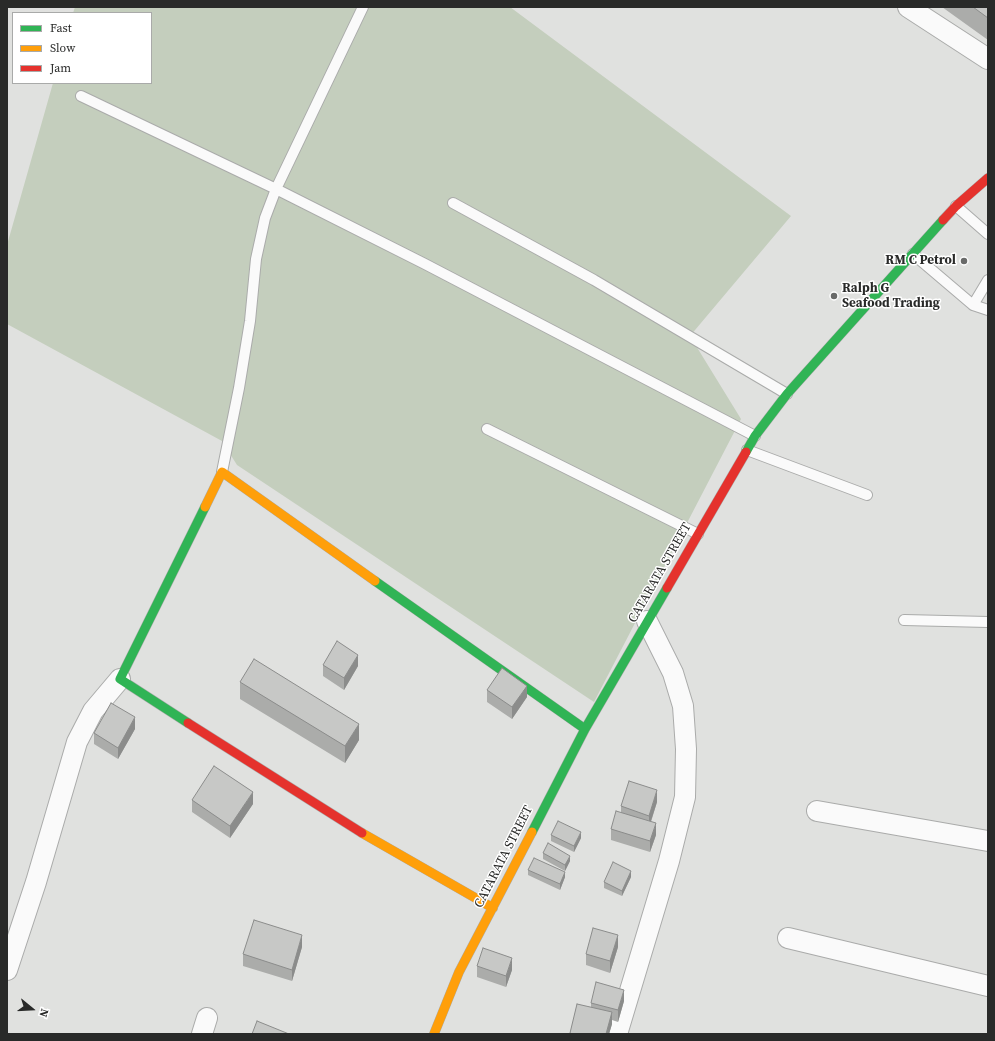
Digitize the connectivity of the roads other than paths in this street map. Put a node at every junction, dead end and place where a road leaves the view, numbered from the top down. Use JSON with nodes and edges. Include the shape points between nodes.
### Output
{"nodes":[{"id":1,"x":363,"y":7,"type":"edge"},
{"id":2,"x":908,"y":7,"type":"edge"},
{"id":3,"x":988,"y":59,"type":"edge"},
{"id":4,"x":81,"y":96,"type":"dead end"},
{"id":5,"x":988,"y":178,"type":"edge"},
{"id":6,"x":276,"y":189,"type":"junction"},
{"id":7,"x":453,"y":203,"type":"dead end"},
{"id":8,"x":956,"y":206,"type":"junction"},
{"id":9,"x":988,"y":234,"type":"edge"},
{"id":10,"x":913,"y":254,"type":"junction"},
{"id":11,"x":988,"y":280,"type":"edge"},
{"id":12,"x":973,"y":305,"type":"junction"},
{"id":13,"x":988,"y":310,"type":"edge"},
{"id":14,"x":788,"y":394,"type":"junction"},
{"id":15,"x":487,"y":429,"type":"dead end"},
{"id":16,"x":755,"y":436,"type":"junction"},
{"id":17,"x":747,"y":450,"type":"junction"},
{"id":18,"x":222,"y":472,"type":"junction"},
{"id":19,"x":867,"y":496,"type":"dead end"},
{"id":20,"x":698,"y":534,"type":"junction"},
{"id":21,"x":904,"y":620,"type":"dead end"},
{"id":22,"x":647,"y":621,"type":"junction"},
{"id":23,"x":988,"y":622,"type":"edge"},
{"id":24,"x":120,"y":679,"type":"junction"},
{"id":25,"x":585,"y":729,"type":"junction"},
{"id":26,"x":817,"y":811,"type":"dead end"},
{"id":27,"x":988,"y":841,"type":"edge"},
{"id":28,"x":493,"y":908,"type":"junction"},
{"id":29,"x":788,"y":938,"type":"dead end"},
{"id":30,"x":7,"y":970,"type":"edge"},
{"id":31,"x":988,"y":986,"type":"edge"},
{"id":32,"x":434,"y":1034,"type":"edge"},
{"id":33,"x":617,"y":1034,"type":"edge"}],
"edges":[{"from":1,"to":6,"type":"lane"},
{"from":2,"to":3,"type":"street"},
{"from":4,"to":6,"type":"lane"},
{"from":5,"to":8,"type":"street","name":"CATARATA STREET"},
{"from":6,"to":16,"type":"lane"},
{"from":6,"to":18,"type":"lane","via":[[265,218],[256,260],[242,373]]},
{"from":7,"to":14,"type":"lane","via":[[594,280]]},
{"from":8,"to":9,"type":"lane"},
{"from":8,"to":10,"type":"street","name":"CATARATA STREET"},
{"from":10,"to":12,"type":"lane"},
{"from":10,"to":14,"type":"street","name":"CATARATA STREET"},
{"from":11,"to":12,"type":"lane"},
{"from":12,"to":13,"type":"lane"},
{"from":14,"to":16,"type":"street","name":"CATARATA STREET"},
{"from":15,"to":20,"type":"lane"},
{"from":16,"to":17,"type":"street","name":"CATARATA STREET"},
{"from":17,"to":19,"type":"lane"},
{"from":17,"to":20,"type":"street","name":"CATARATA STREET"},
{"from":18,"to":24,"type":"street"},
{"from":18,"to":25,"type":"street"},
{"from":20,"to":22,"type":"street","name":"CATARATA STREET"},
{"from":21,"to":23,"type":"lane"},
{"from":22,"to":25,"type":"street","name":"CATARATA STREET"},
{"from":22,"to":33,"type":"street","via":[[673,673],[683,706],[686,749],[685,796],[669,861]]},
{"from":24,"to":28,"type":"street","via":[[331,815]]},
{"from":24,"to":30,"type":"street","via":[[93,711],[77,742]]},
{"from":25,"to":28,"type":"street","name":"CATARATA STREET"},
{"from":26,"to":27,"type":"street"},
{"from":28,"to":32,"type":"street","name":"CATARATA STREET","via":[[459,972]]},
{"from":29,"to":31,"type":"street"}]}
